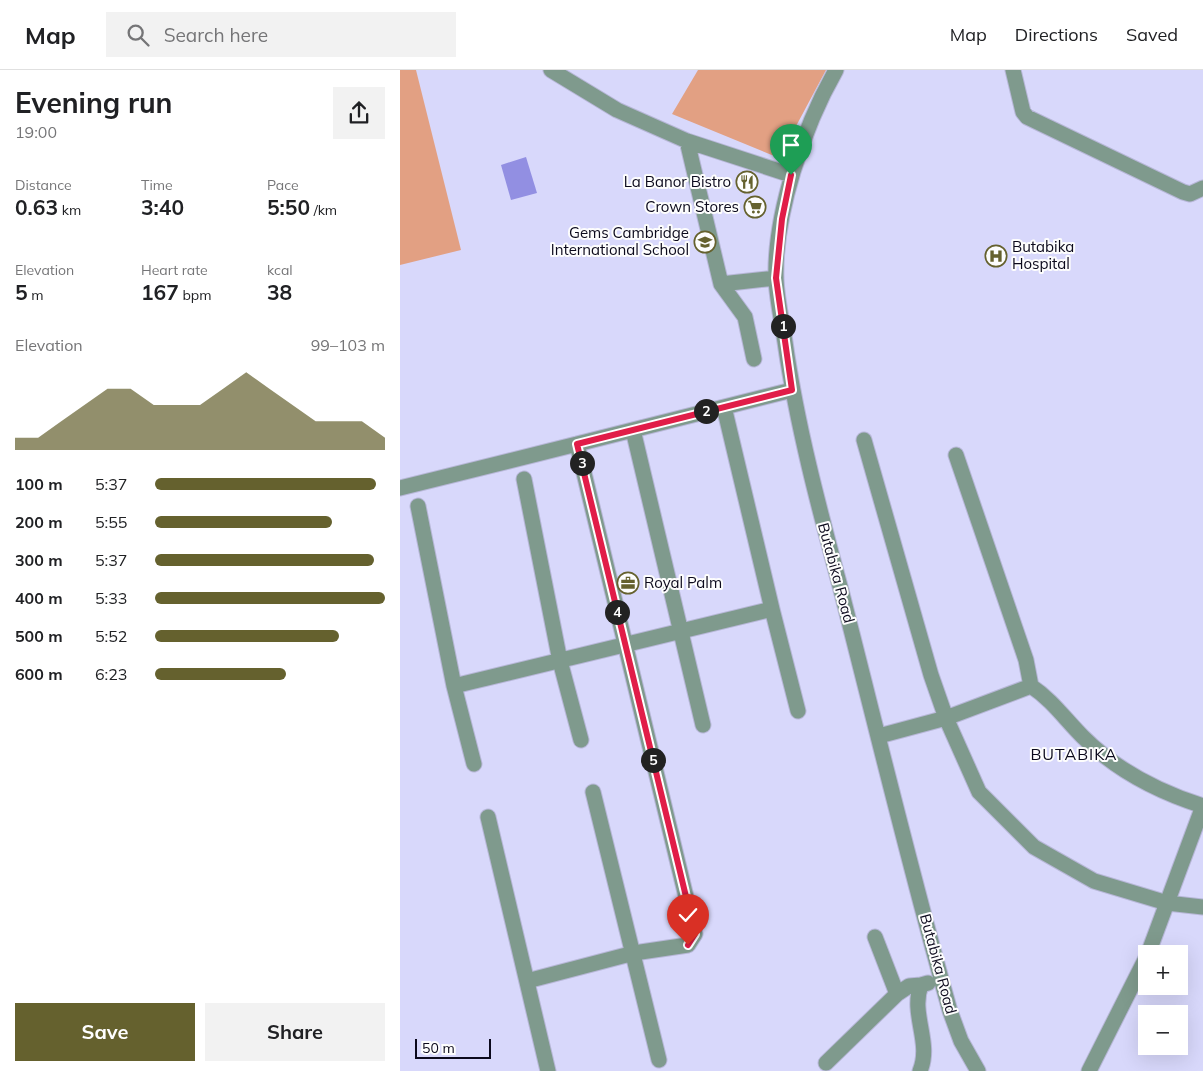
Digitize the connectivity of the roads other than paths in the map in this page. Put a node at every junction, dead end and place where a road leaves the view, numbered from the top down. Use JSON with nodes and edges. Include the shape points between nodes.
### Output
{"nodes":[{"id":1,"x":551,"y":70,"type":"edge"},
{"id":2,"x":836,"y":70,"type":"edge"},
{"id":3,"x":1013,"y":70,"type":"edge"},
{"id":4,"x":687,"y":141,"type":"junction"},
{"id":5,"x":791,"y":175,"type":"junction"},
{"id":6,"x":1203,"y":188,"type":"edge"},
{"id":7,"x":776,"y":278,"type":"junction"},
{"id":8,"x":721,"y":284,"type":"junction"},
{"id":9,"x":754,"y":359,"type":"dead end"},
{"id":10,"x":792,"y":390,"type":"junction"},
{"id":11,"x":724,"y":407,"type":"junction"},
{"id":12,"x":632,"y":430,"type":"junction"},
{"id":13,"x":864,"y":440,"type":"dead end"},
{"id":14,"x":577,"y":444,"type":"junction"},
{"id":15,"x":956,"y":455,"type":"dead end"},
{"id":16,"x":524,"y":479,"type":"dead end"},
{"id":17,"x":400,"y":488,"type":"edge"},
{"id":18,"x":418,"y":506,"type":"dead end"},
{"id":19,"x":772,"y":610,"type":"junction"},
{"id":20,"x":681,"y":632,"type":"junction"},
{"id":21,"x":625,"y":646,"type":"junction"},
{"id":22,"x":560,"y":661,"type":"junction"},
{"id":23,"x":454,"y":686,"type":"junction"},
{"id":24,"x":1030,"y":686,"type":"junction"},
{"id":25,"x":798,"y":711,"type":"dead end"},
{"id":26,"x":946,"y":718,"type":"junction"},
{"id":27,"x":703,"y":725,"type":"dead end"},
{"id":28,"x":879,"y":736,"type":"junction"},
{"id":29,"x":581,"y":740,"type":"dead end"},
{"id":30,"x":474,"y":764,"type":"dead end"},
{"id":31,"x":593,"y":792,"type":"dead end"},
{"id":32,"x":1203,"y":806,"type":"edge"},
{"id":33,"x":488,"y":817,"type":"dead end"},
{"id":34,"x":1167,"y":903,"type":"junction"},
{"id":35,"x":1203,"y":906,"type":"edge"},
{"id":36,"x":874,"y":937,"type":"dead end"},
{"id":37,"x":1151,"y":945,"type":"edge"},
{"id":38,"x":634,"y":953,"type":"junction"},
{"id":39,"x":1138,"y":974,"type":"edge"},
{"id":40,"x":527,"y":981,"type":"junction"},
{"id":41,"x":941,"y":981,"type":"junction"},
{"id":42,"x":921,"y":984,"type":"junction"},
{"id":43,"x":897,"y":994,"type":"junction"},
{"id":44,"x":659,"y":1060,"type":"dead end"},
{"id":45,"x":826,"y":1063,"type":"dead end"},
{"id":46,"x":548,"y":1071,"type":"edge"},
{"id":47,"x":920,"y":1071,"type":"edge"},
{"id":48,"x":978,"y":1071,"type":"edge"},
{"id":49,"x":1088,"y":1071,"type":"edge"}],
"edges":[{"from":1,"to":4,"type":"street","via":[[617,110]]},
{"from":2,"to":5,"type":"street","name":"Butabika Road"},
{"from":3,"to":6,"type":"street","via":[[1027,117],[1183,192],[1190,194]]},
{"from":4,"to":5,"type":"street"},
{"from":4,"to":8,"type":"street"},
{"from":5,"to":7,"type":"street","name":"Butabika Road","via":[[782,219]]},
{"from":7,"to":8,"type":"street"},
{"from":7,"to":10,"type":"street","name":"Butabika Road"},
{"from":8,"to":9,"type":"street","via":[[745,317]]},
{"from":10,"to":11,"type":"street"},
{"from":10,"to":28,"type":"street","name":"Butabika Road","via":[[816,496]]},
{"from":11,"to":12,"type":"street"},
{"from":11,"to":19,"type":"street"},
{"from":12,"to":14,"type":"street"},
{"from":12,"to":20,"type":"street"},
{"from":13,"to":26,"type":"street","via":[[930,675]]},
{"from":14,"to":17,"type":"street"},
{"from":14,"to":21,"type":"street"},
{"from":15,"to":24,"type":"street","via":[[1026,660]]},
{"from":16,"to":22,"type":"street"},
{"from":18,"to":23,"type":"street"},
{"from":19,"to":20,"type":"street"},
{"from":19,"to":25,"type":"street"},
{"from":20,"to":21,"type":"street"},
{"from":20,"to":27,"type":"street"},
{"from":21,"to":22,"type":"street"},
{"from":21,"to":38,"type":"street","via":[[695,934],[688,945]]},
{"from":22,"to":23,"type":"street"},
{"from":22,"to":29,"type":"street"},
{"from":23,"to":30,"type":"street"},
{"from":24,"to":26,"type":"street"},
{"from":24,"to":32,"type":"street","via":[[1051,700],[1083,737],[1109,759],[1171,796]]},
{"from":26,"to":28,"type":"street"},
{"from":26,"to":34,"type":"street","via":[[979,792],[1034,847],[1094,881]]},
{"from":28,"to":41,"type":"street","name":"Butabika Road"},
{"from":31,"to":38,"type":"street"},
{"from":32,"to":34,"type":"street"},
{"from":33,"to":40,"type":"street"},
{"from":34,"to":35,"type":"street"},
{"from":34,"to":37,"type":"street"},
{"from":36,"to":43,"type":"street"},
{"from":38,"to":40,"type":"street"},
{"from":38,"to":44,"type":"street"},
{"from":39,"to":49,"type":"street"},
{"from":40,"to":46,"type":"street"},
{"from":41,"to":42,"type":"street"},
{"from":41,"to":48,"type":"street","name":"Butabika Road","via":[[961,1041]]},
{"from":42,"to":43,"type":"street"},
{"from":42,"to":47,"type":"street","via":[[916,1001],[925,1052]]},
{"from":43,"to":45,"type":"street"}]}
